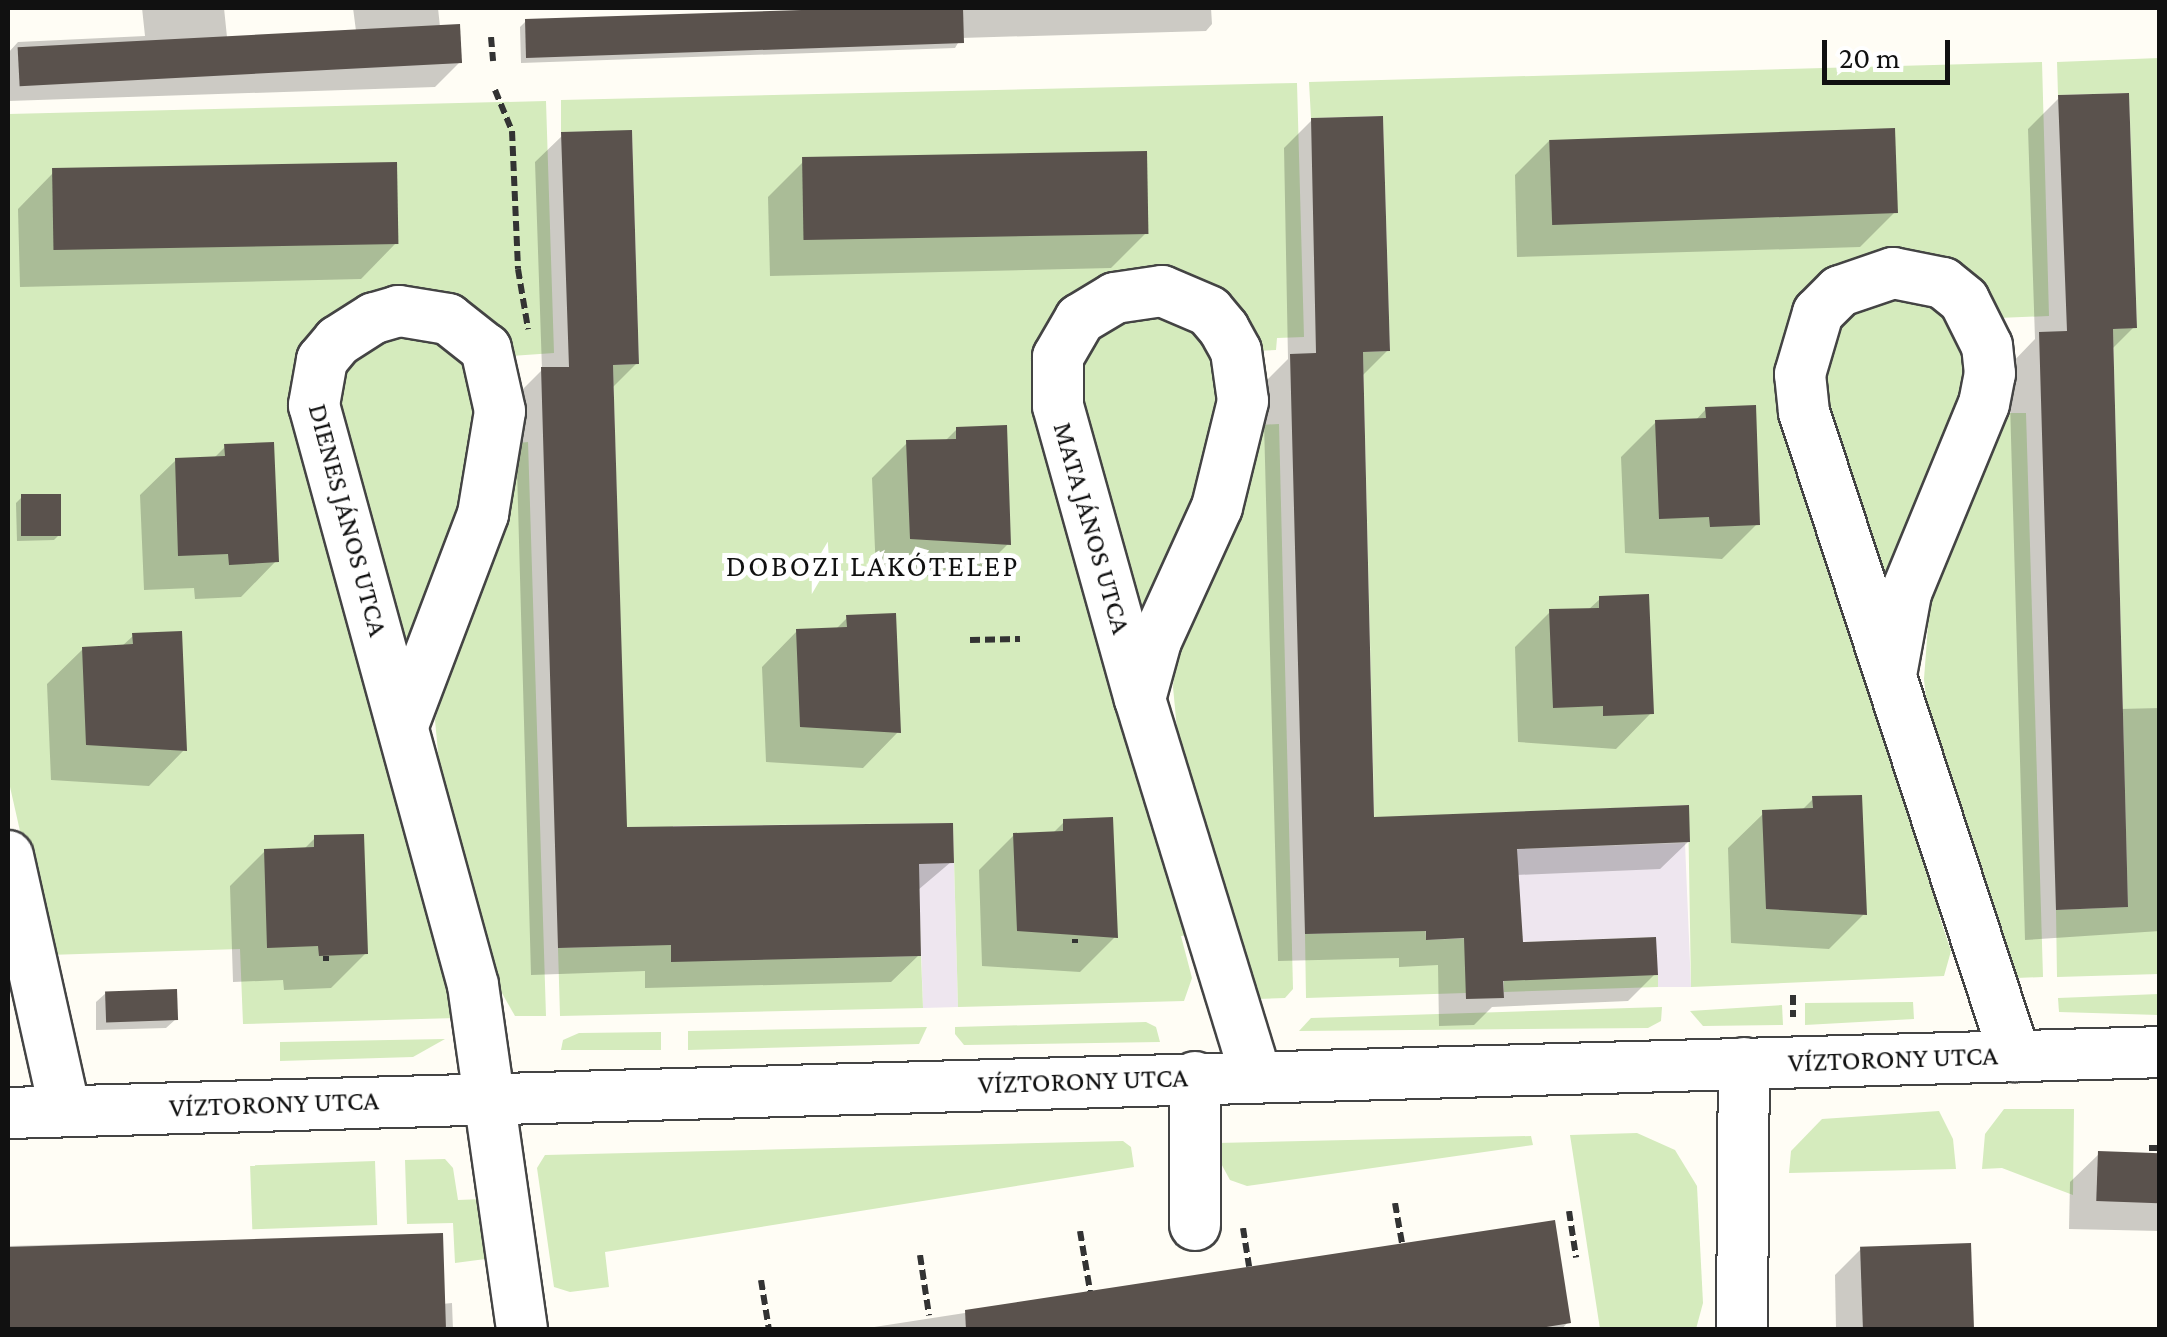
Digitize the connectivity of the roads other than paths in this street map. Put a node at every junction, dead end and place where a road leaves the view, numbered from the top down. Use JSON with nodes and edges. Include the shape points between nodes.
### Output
{"nodes":[{"id":1,"x":1891,"y":675,"type":"junction"},
{"id":2,"x":1140,"y":699,"type":"junction"},
{"id":3,"x":403,"y":724,"type":"junction"},
{"id":4,"x":8,"y":856,"type":"edge"},
{"id":5,"x":2160,"y":1052,"type":"edge"},
{"id":6,"x":2015,"y":1056,"type":"junction"},
{"id":7,"x":1744,"y":1063,"type":"junction"},
{"id":8,"x":1256,"y":1076,"type":"junction"},
{"id":9,"x":1195,"y":1077,"type":"junction"},
{"id":10,"x":488,"y":1097,"type":"junction"},
{"id":11,"x":66,"y":1110,"type":"junction"},
{"id":12,"x":8,"y":1113,"type":"edge"},
{"id":13,"x":1219,"y":1226,"type":"road end"},
{"id":14,"x":522,"y":1330,"type":"edge"},
{"id":15,"x":1742,"y":1330,"type":"edge"}],
"edges":[{"from":1,"to":1,"type":"street","via":[[1814,453],[1800,374],[1818,313],[1840,291],[1893,272],[1930,278],[1964,300],[1987,346],[1990,374],[1984,404],[1906,593]]},
{"from":1,"to":6,"type":"street"},
{"from":2,"to":2,"type":"street","name":"MATA JÁNOS UTCA","via":[[1062,428],[1056,382],[1058,357],[1080,319],[1115,298],[1162,290],[1209,311],[1224,330],[1236,352],[1243,401],[1217,507],[1156,641]]},
{"from":2,"to":8,"type":"street","name":"MATA JÁNOS UTCA"},
{"from":3,"to":3,"type":"street","name":"DIENES JÁNOS UTCA","via":[[475,540],[493,476],[500,411],[486,349],[448,319],[399,311],[338,341],[322,360],[314,406]]},
{"from":3,"to":10,"type":"street","name":"DIENES JÁNOS UTCA","via":[[473,986]]},
{"from":4,"to":11,"type":"street"},
{"from":5,"to":6,"type":"street","name":"VÍZTORONY UTCA"},
{"from":6,"to":7,"type":"street","name":"VÍZTORONY UTCA"},
{"from":7,"to":8,"type":"street","name":"VÍZTORONY UTCA"},
{"from":7,"to":15,"type":"street"},
{"from":8,"to":9,"type":"street","name":"VÍZTORONY UTCA"},
{"from":9,"to":10,"type":"street","name":"VÍZTORONY UTCA"},
{"from":9,"to":13,"type":"street"},
{"from":10,"to":11,"type":"street","name":"VÍZTORONY UTCA"},
{"from":10,"to":14,"type":"street","name":"DIENES JÁNOS UTCA"},
{"from":11,"to":12,"type":"street","name":"VÍZTORONY UTCA"}]}
